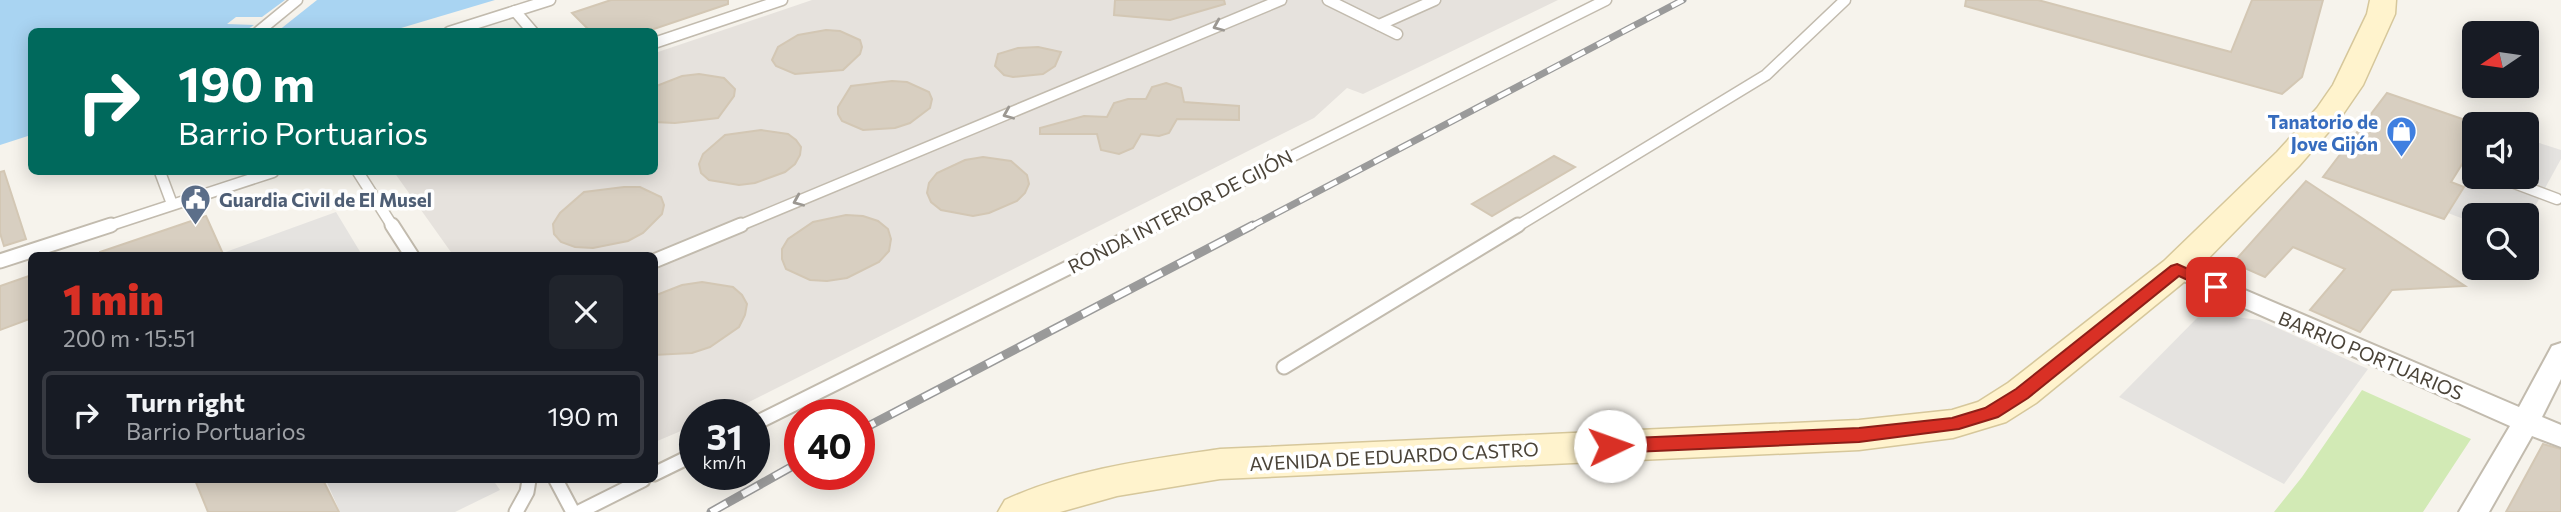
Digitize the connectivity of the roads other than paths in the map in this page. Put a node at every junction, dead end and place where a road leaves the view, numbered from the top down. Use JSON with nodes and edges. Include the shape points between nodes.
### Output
{"nodes":[{"id":1,"x":297,"y":0,"type":"edge"},
{"id":2,"x":550,"y":0,"type":"edge"},
{"id":3,"x":782,"y":0,"type":"edge"},
{"id":4,"x":1282,"y":0,"type":"edge"},
{"id":5,"x":1328,"y":0,"type":"edge"},
{"id":6,"x":1435,"y":0,"type":"edge"},
{"id":7,"x":1606,"y":0,"type":"edge"},
{"id":8,"x":1845,"y":0,"type":"edge"},
{"id":9,"x":2383,"y":0,"type":"edge"},
{"id":10,"x":515,"y":11,"type":"junction"},
{"id":11,"x":1379,"y":25,"type":"junction"},
{"id":12,"x":262,"y":28,"type":"edge"},
{"id":13,"x":462,"y":28,"type":"edge"},
{"id":14,"x":530,"y":28,"type":"edge"},
{"id":15,"x":1397,"y":34,"type":"dead end"},
{"id":16,"x":658,"y":42,"type":"edge"},
{"id":17,"x":161,"y":175,"type":"edge"},
{"id":18,"x":264,"y":175,"type":"edge"},
{"id":19,"x":360,"y":175,"type":"edge"},
{"id":20,"x":2530,"y":189,"type":"edge"},
{"id":21,"x":2557,"y":199,"type":"dead end"},
{"id":22,"x":172,"y":204,"type":"junction"},
{"id":23,"x":409,"y":252,"type":"edge"},
{"id":24,"x":658,"y":259,"type":"edge"},
{"id":25,"x":0,"y":261,"type":"edge"},
{"id":26,"x":2177,"y":269,"type":"junction"},
{"id":27,"x":2561,"y":352,"type":"edge"},
{"id":28,"x":1284,"y":367,"type":"dead end"},
{"id":29,"x":770,"y":416,"type":"edge"},
{"id":30,"x":2526,"y":422,"type":"junction"},
{"id":31,"x":2561,"y":437,"type":"edge"},
{"id":32,"x":679,"y":459,"type":"edge"},
{"id":33,"x":679,"y":462,"type":"edge"},
{"id":34,"x":658,"y":465,"type":"edge"},
{"id":35,"x":658,"y":472,"type":"edge"},
{"id":36,"x":528,"y":483,"type":"edge"},
{"id":37,"x":558,"y":483,"type":"edge"},
{"id":38,"x":637,"y":483,"type":"edge"},
{"id":39,"x":516,"y":512,"type":"edge"},
{"id":40,"x":573,"y":512,"type":"edge"},
{"id":41,"x":579,"y":512,"type":"edge"},
{"id":42,"x":1020,"y":512,"type":"edge"},
{"id":43,"x":2474,"y":512,"type":"edge"}],
"edges":[{"from":1,"to":12,"type":"lane"},
{"from":2,"to":10,"type":"lane"},
{"from":3,"to":16,"type":"lane"},
{"from":4,"to":24,"type":"lane","one_way":true},
{"from":5,"to":11,"type":"lane"},
{"from":6,"to":11,"type":"lane"},
{"from":7,"to":29,"type":"lane","name":"RONDA INTERIOR DE GIJÓN"},
{"from":8,"to":28,"type":"lane","via":[[1766,75]]},
{"from":9,"to":26,"type":"street","name":"AVENIDA DE EDUARDO CASTRO","via":[[2381,14],[2335,104],[2288,159]]},
{"from":10,"to":13,"type":"lane"},
{"from":10,"to":14,"type":"lane"},
{"from":11,"to":15,"type":"lane"},
{"from":17,"to":22,"type":"lane"},
{"from":18,"to":22,"type":"lane"},
{"from":19,"to":23,"type":"lane"},
{"from":20,"to":21,"type":"lane"},
{"from":22,"to":25,"type":"lane"},
{"from":26,"to":30,"type":"street","name":"BARRIO PORTUARIOS"},
{"from":26,"to":42,"type":"street","name":"AVENIDA DE EDUARDO CASTRO","via":[[2022,393],[1992,412],[1953,424],[1859,435],[1220,464],[1118,480],[1038,502]]},
{"from":27,"to":30,"type":"street"},
{"from":30,"to":31,"type":"street","name":"BARRIO PORTUARIOS"},
{"from":30,"to":43,"type":"street"},
{"from":32,"to":34,"type":"lane"},
{"from":33,"to":35,"type":"lane"},
{"from":36,"to":39,"type":"lane"},
{"from":37,"to":40,"type":"lane"},
{"from":38,"to":41,"type":"lane"}]}
